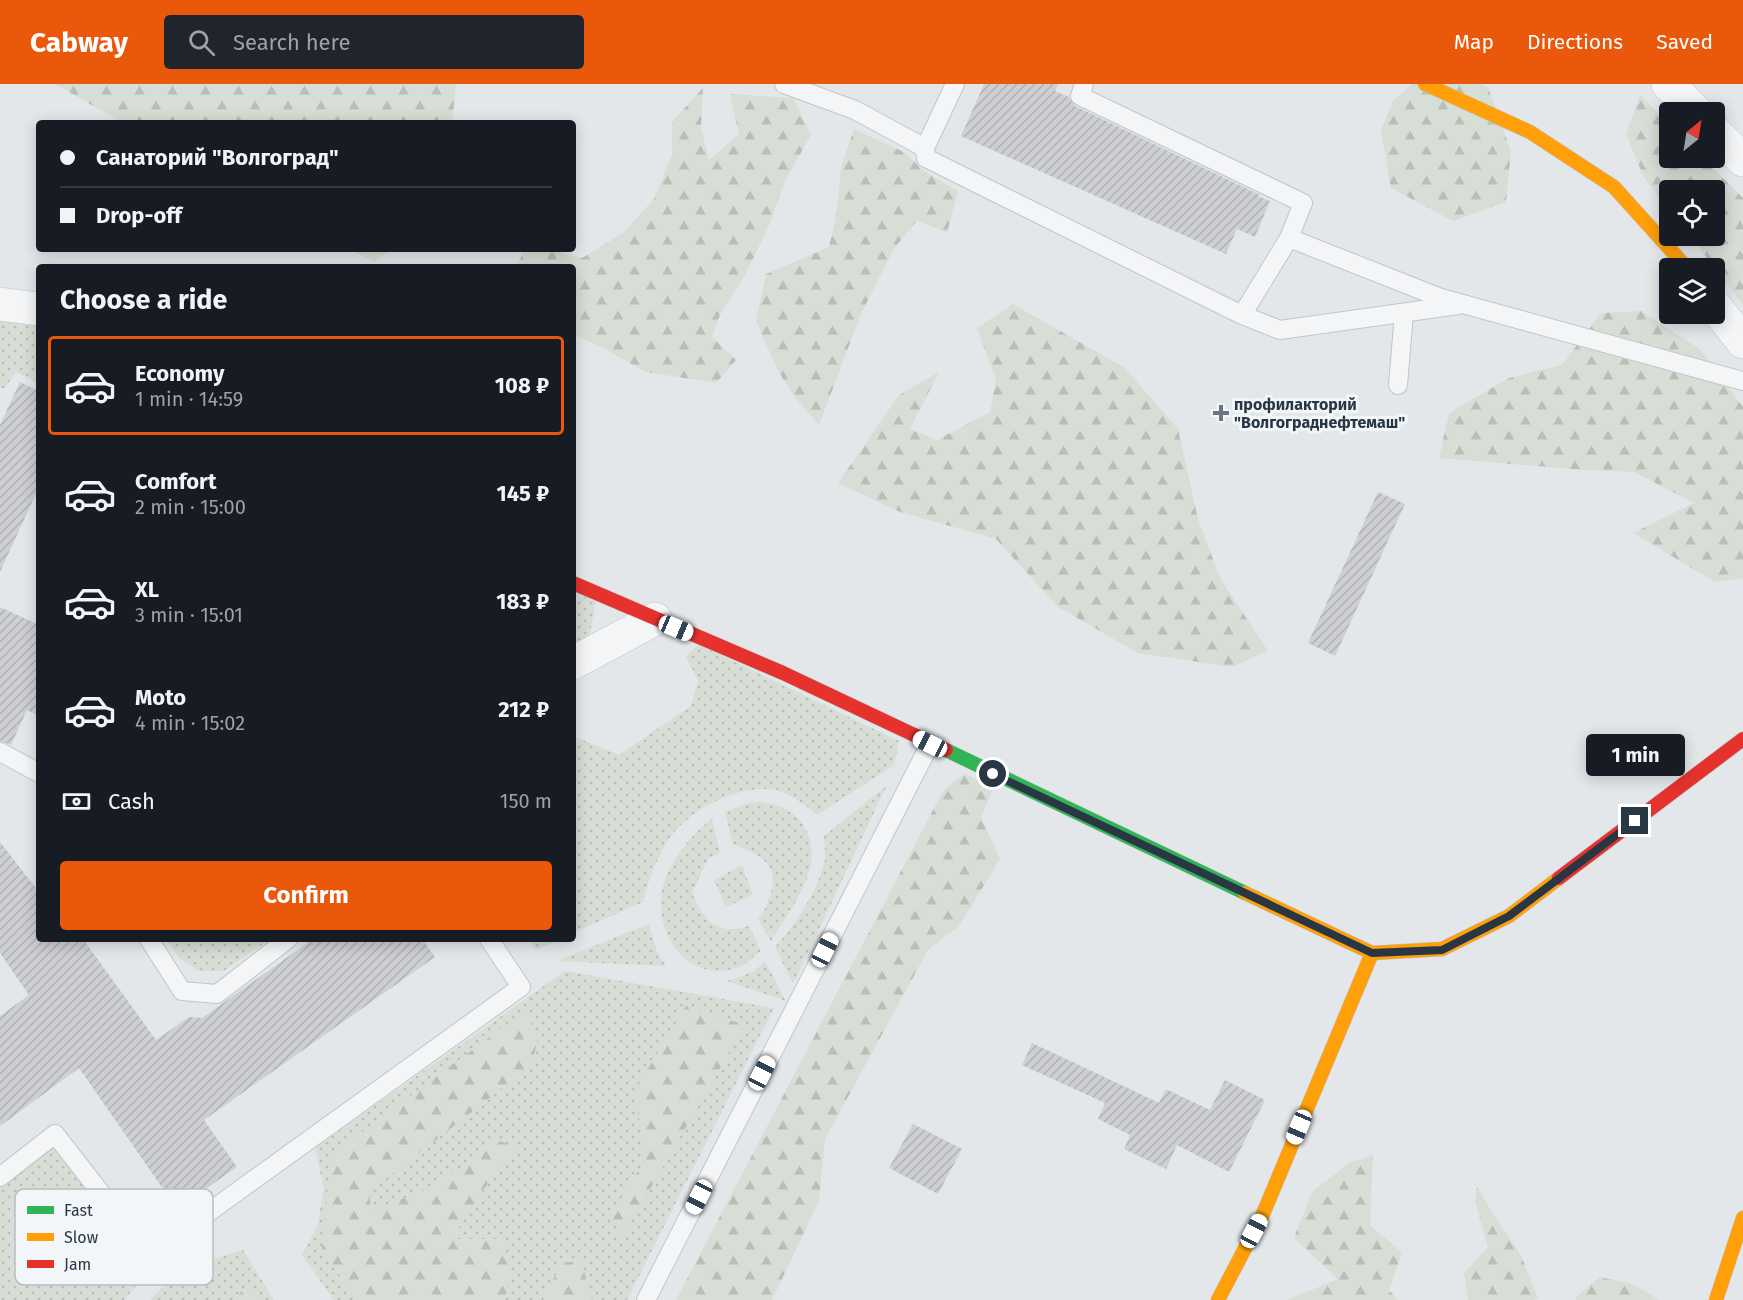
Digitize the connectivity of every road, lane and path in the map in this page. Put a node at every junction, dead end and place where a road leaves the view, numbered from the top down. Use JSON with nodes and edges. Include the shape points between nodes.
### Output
{"nodes":[{"id":1,"x":784,"y":84,"type":"edge"},
{"id":2,"x":955,"y":84,"type":"edge"},
{"id":3,"x":1084,"y":84,"type":"edge"},
{"id":4,"x":1425,"y":84,"type":"edge"},
{"id":5,"x":1668,"y":84,"type":"edge"},
{"id":6,"x":1686,"y":102,"type":"edge"},
{"id":7,"x":1725,"y":142,"type":"edge"},
{"id":8,"x":924,"y":148,"type":"junction"},
{"id":9,"x":1743,"y":160,"type":"edge"},
{"id":10,"x":1289,"y":238,"type":"junction"},
{"id":11,"x":1678,"y":258,"type":"edge"},
{"id":12,"x":0,"y":304,"type":"edge"},
{"id":13,"x":1462,"y":305,"type":"junction"},
{"id":14,"x":36,"y":309,"type":"edge"},
{"id":15,"x":1404,"y":313,"type":"junction"},
{"id":16,"x":1242,"y":315,"type":"junction"},
{"id":17,"x":1725,"y":319,"type":"edge"},
{"id":18,"x":1743,"y":342,"type":"edge"},
{"id":19,"x":1743,"y":381,"type":"edge"},
{"id":20,"x":1398,"y":385,"type":"dead end"},
{"id":21,"x":576,"y":585,"type":"edge"},
{"id":22,"x":655,"y":619,"type":"junction"},
{"id":23,"x":576,"y":661,"type":"edge"},
{"id":24,"x":1743,"y":739,"type":"edge"},
{"id":25,"x":930,"y":744,"type":"junction"},
{"id":26,"x":0,"y":752,"type":"edge"},
{"id":27,"x":36,"y":772,"type":"edge"},
{"id":28,"x":151,"y":942,"type":"edge"},
{"id":29,"x":284,"y":942,"type":"edge"},
{"id":30,"x":491,"y":942,"type":"edge"},
{"id":31,"x":1372,"y":953,"type":"junction"},
{"id":32,"x":0,"y":1177,"type":"edge"},
{"id":33,"x":98,"y":1189,"type":"edge"},
{"id":34,"x":213,"y":1209,"type":"edge"},
{"id":35,"x":1743,"y":1218,"type":"edge"},
{"id":36,"x":646,"y":1300,"type":"edge"},
{"id":37,"x":1218,"y":1300,"type":"edge"},
{"id":38,"x":1716,"y":1300,"type":"edge"}],
"edges":[{"from":1,"to":8,"type":"lane","via":[[855,110]]},
{"from":2,"to":8,"type":"lane"},
{"from":3,"to":10,"type":"lane","via":[[1080,96],[1303,203]]},
{"from":4,"to":11,"type":"street","via":[[1530,132],[1614,187]]},
{"from":5,"to":6,"type":"street"},
{"from":7,"to":9,"type":"street"},
{"from":8,"to":16,"type":"lane","via":[[926,158]]},
{"from":10,"to":13,"type":"lane"},
{"from":10,"to":16,"type":"lane"},
{"from":12,"to":14,"type":"street"},
{"from":13,"to":15,"type":"lane"},
{"from":13,"to":19,"type":"lane"},
{"from":15,"to":16,"type":"lane","via":[[1280,330]]},
{"from":15,"to":20,"type":"lane"},
{"from":17,"to":18,"type":"street"},
{"from":21,"to":22,"type":"street"},
{"from":22,"to":23,"type":"street"},
{"from":22,"to":25,"type":"street","via":[[783,673]]},
{"from":24,"to":31,"type":"street","via":[[1509,916],[1442,950]]},
{"from":25,"to":31,"type":"street"},
{"from":25,"to":36,"type":"lane"},
{"from":26,"to":27,"type":"lane"},
{"from":28,"to":29,"type":"lane","via":[[182,991],[217,994]]},
{"from":30,"to":34,"type":"lane","via":[[521,987]]},
{"from":31,"to":37,"type":"street","via":[[1263,1214]]},
{"from":32,"to":33,"type":"lane","via":[[55,1134]]},
{"from":35,"to":38,"type":"street"}]}
